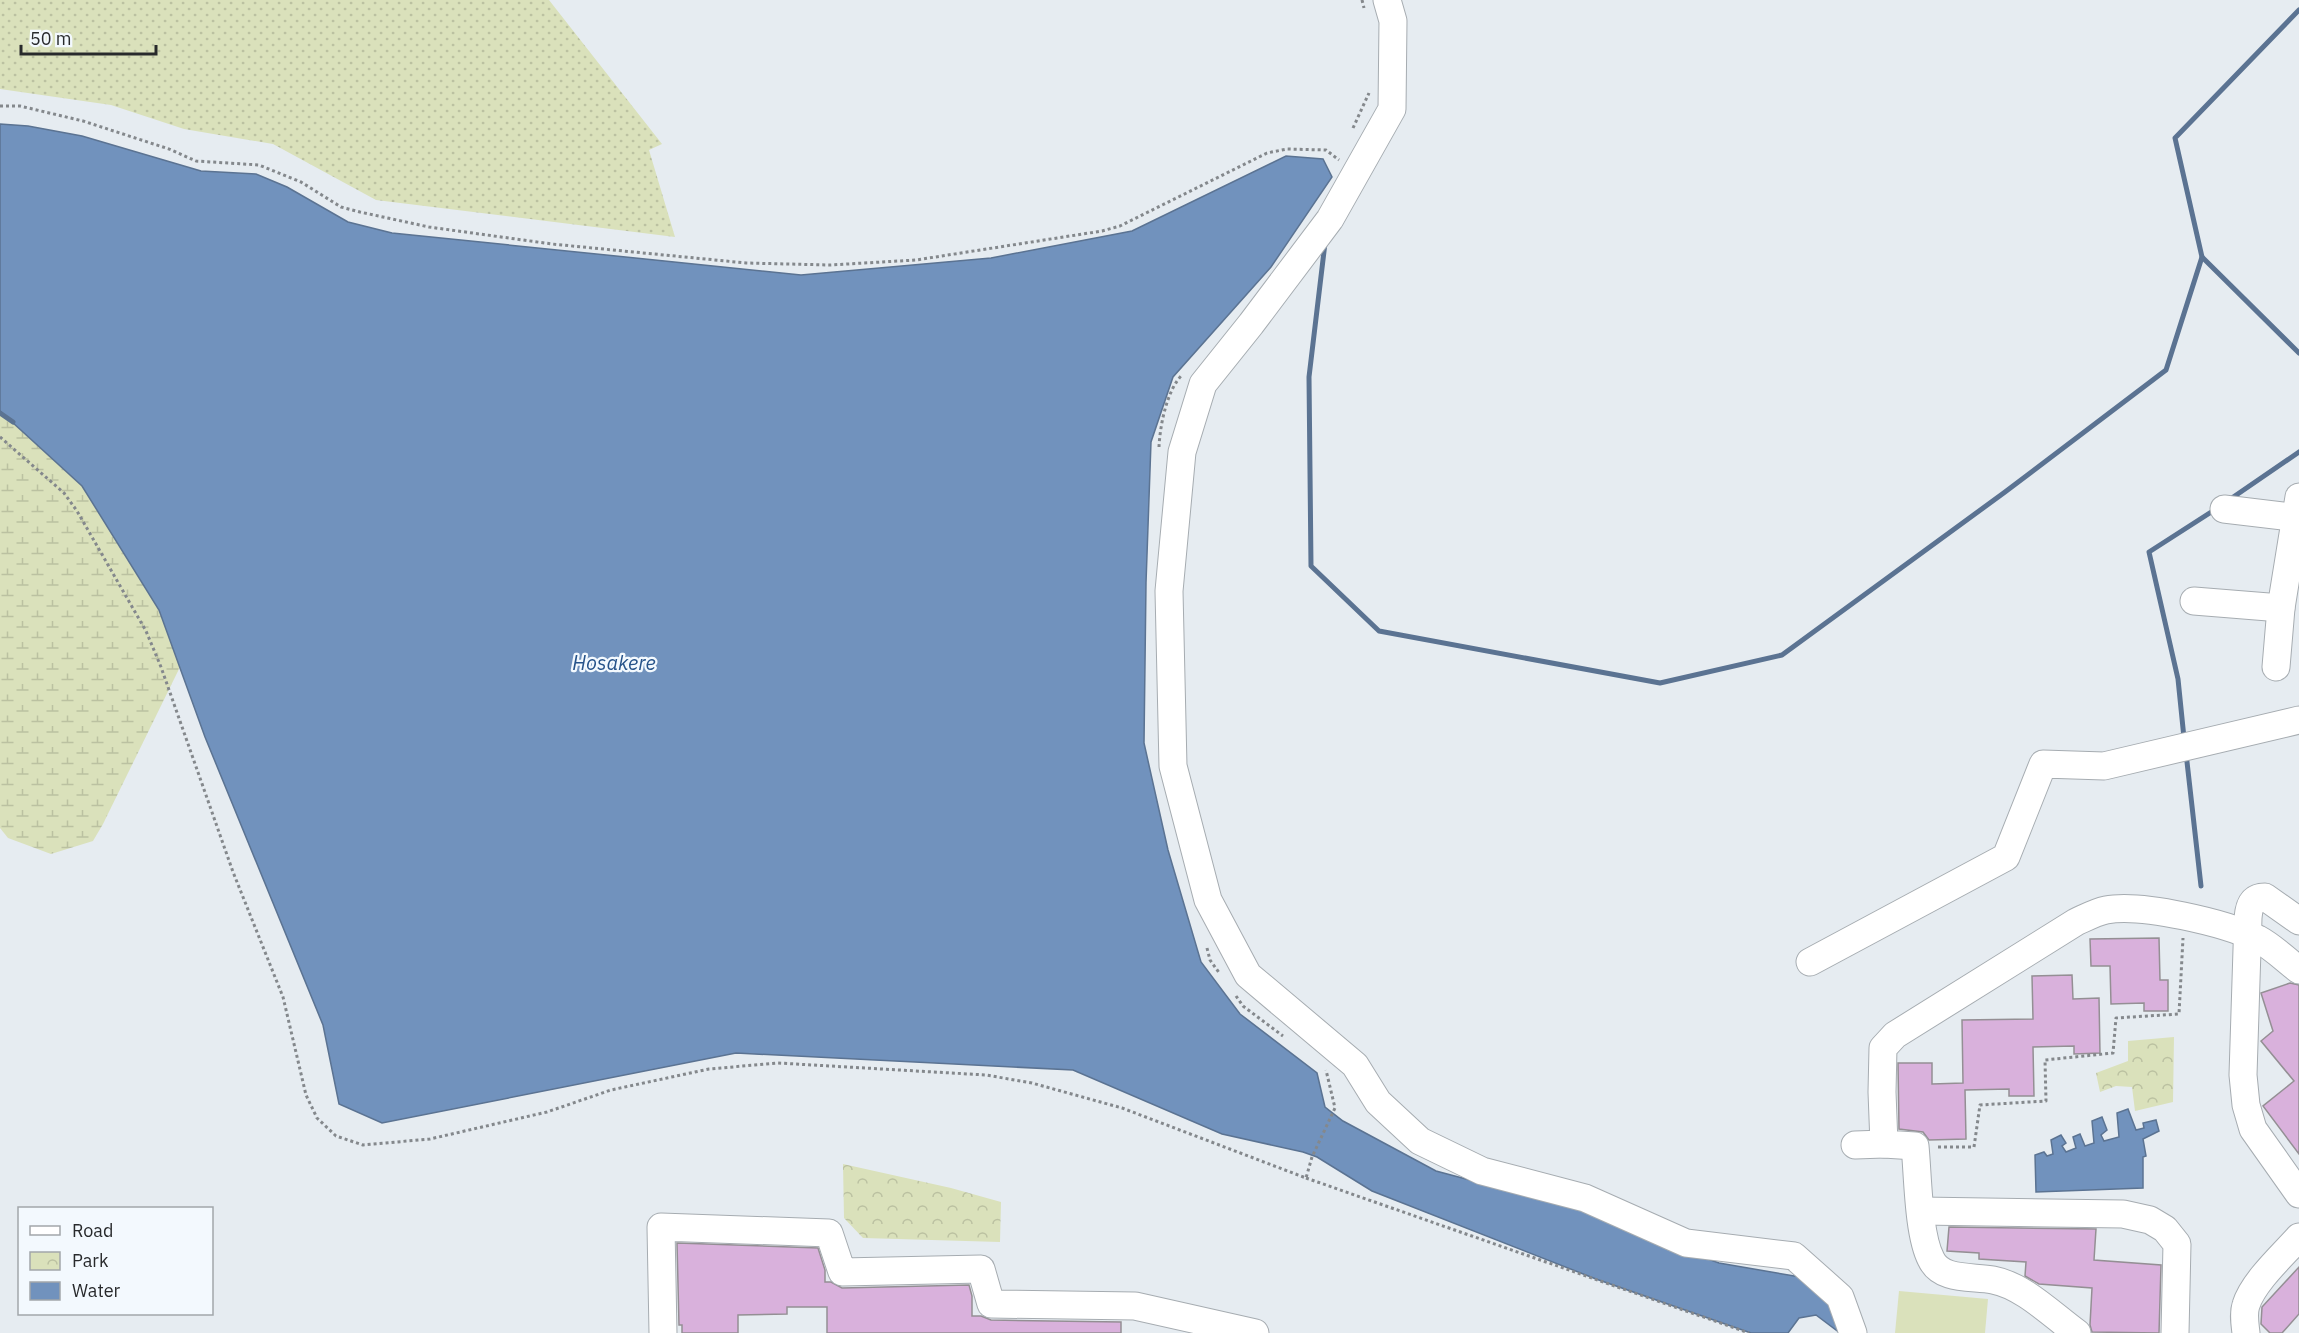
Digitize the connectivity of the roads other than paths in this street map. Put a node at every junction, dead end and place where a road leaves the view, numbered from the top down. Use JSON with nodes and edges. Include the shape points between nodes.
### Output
{"nodes":[{"id":1,"x":1376,"y":5,"type":"edge"},
{"id":2,"x":2224,"y":509,"type":"dead end"},
{"id":3,"x":2298,"y":511,"type":"edge"},
{"id":4,"x":2194,"y":601,"type":"dead end"},
{"id":5,"x":2281,"y":608,"type":"junction"},
{"id":6,"x":2276,"y":667,"type":"dead end"},
{"id":7,"x":2299,"y":720,"type":"edge"},
{"id":8,"x":2299,"y":921,"type":"edge"},
{"id":9,"x":2248,"y":934,"type":"junction"},
{"id":10,"x":1810,"y":962,"type":"dead end"},
{"id":11,"x":2299,"y":970,"type":"edge"},
{"id":12,"x":1884,"y":1144,"type":"junction"},
{"id":13,"x":1856,"y":1145,"type":"dead end"},
{"id":14,"x":2299,"y":1194,"type":"edge"},
{"id":15,"x":1921,"y":1210,"type":"junction"},
{"id":16,"x":2299,"y":1237,"type":"edge"},
{"id":17,"x":663,"y":1333,"type":"edge"},
{"id":18,"x":1255,"y":1333,"type":"edge"},
{"id":19,"x":1854,"y":1333,"type":"edge"},
{"id":20,"x":2077,"y":1333,"type":"edge"},
{"id":21,"x":2175,"y":1333,"type":"edge"},
{"id":22,"x":2246,"y":1333,"type":"edge"}],
"edges":[{"from":1,"to":19,"type":"street","via":[[1393,21],[1392,109],[1330,219],[1203,384],[1182,452],[1169,591],[1173,766],[1208,900],[1248,975],[1355,1065],[1378,1102],[1420,1141],[1482,1172],[1585,1198],[1686,1243],[1794,1256],[1840,1297]]},
{"from":2,"to":3,"type":"street"},
{"from":3,"to":5,"type":"street"},
{"from":4,"to":5,"type":"street"},
{"from":5,"to":6,"type":"street"},
{"from":7,"to":10,"type":"street","via":[[2104,766],[2043,764],[2006,857]]},
{"from":8,"to":9,"type":"street","via":[[2260,897],[2251,904]]},
{"from":9,"to":11,"type":"street"},
{"from":9,"to":12,"type":"street","via":[[2140,908],[2105,910],[2076,922],[1895,1035],[1883,1048]]},
{"from":9,"to":14,"type":"street","via":[[2243,1075],[2247,1105],[2253,1129]]},
{"from":12,"to":13,"type":"street"},
{"from":12,"to":15,"type":"street","via":[[1915,1146]]},
{"from":15,"to":20,"type":"street","via":[[1931,1261],[1947,1275],[1994,1280],[2019,1290]]},
{"from":15,"to":21,"type":"street","via":[[2123,1214],[2150,1220],[2165,1229],[2177,1244]]},
{"from":16,"to":22,"type":"street","via":[[2252,1293],[2245,1312]]},
{"from":17,"to":18,"type":"street","via":[[661,1227],[829,1233],[842,1272],[981,1269],[991,1304],[1135,1306]]}]}
